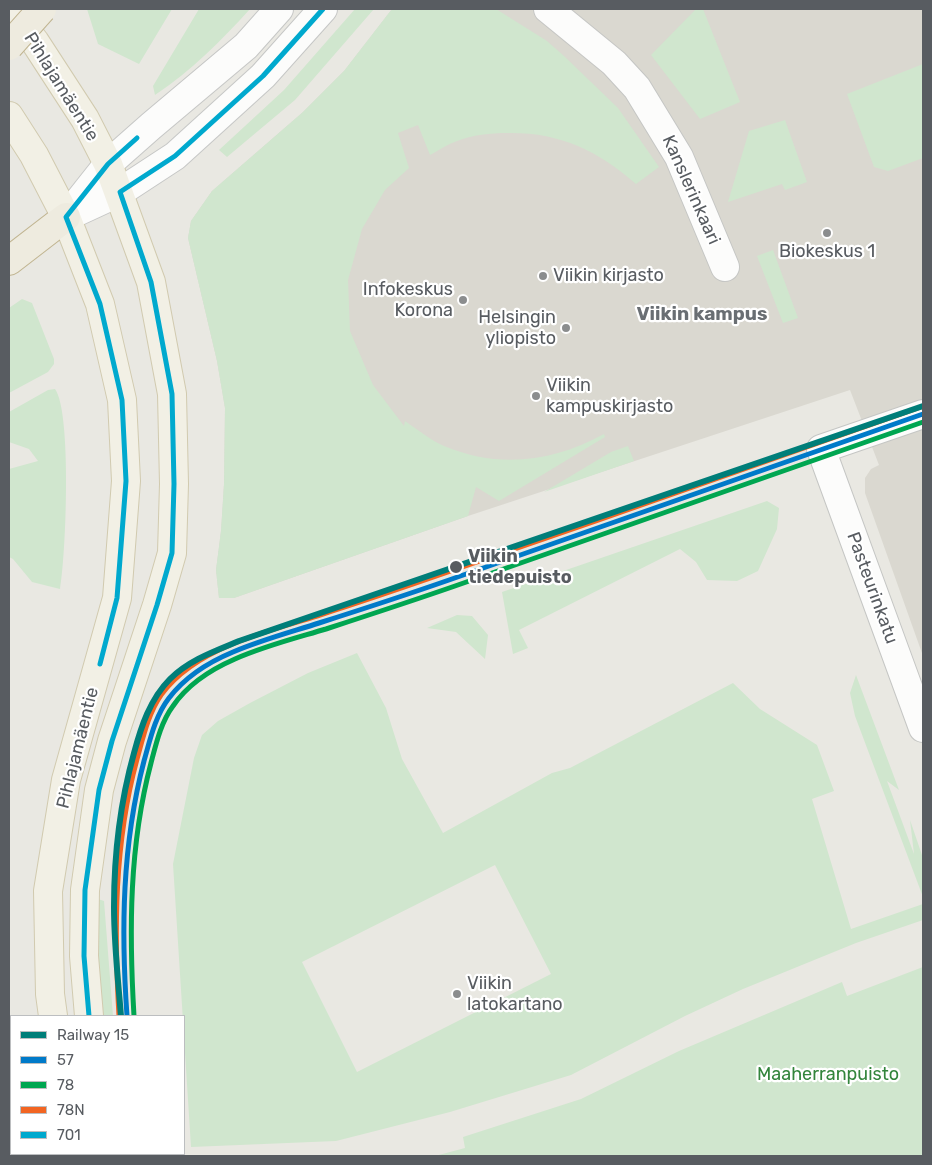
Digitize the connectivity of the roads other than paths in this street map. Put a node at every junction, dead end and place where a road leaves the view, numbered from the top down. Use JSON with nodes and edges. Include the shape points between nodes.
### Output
{"nodes":[{"id":1,"x":9,"y":9,"type":"edge"},
{"id":2,"x":42,"y":9,"type":"edge"},
{"id":3,"x":279,"y":9,"type":"edge"},
{"id":4,"x":323,"y":9,"type":"edge"},
{"id":5,"x":548,"y":9,"type":"edge"},
{"id":6,"x":9,"y":46,"type":"edge"},
{"id":7,"x":9,"y":116,"type":"edge"},
{"id":8,"x":108,"y":164,"type":"junction"},
{"id":9,"x":120,"y":192,"type":"junction"},
{"id":10,"x":66,"y":217,"type":"junction"},
{"id":11,"x":9,"y":261,"type":"edge"},
{"id":12,"x":725,"y":267,"type":"dead end"},
{"id":13,"x":923,"y":414,"type":"edge"},
{"id":14,"x":923,"y":728,"type":"edge"},
{"id":15,"x":53,"y":1015,"type":"edge"},
{"id":16,"x":88,"y":1015,"type":"edge"}],
"edges":[{"from":1,"to":8,"type":"main road","name":"Pihlajamäentie","via":[[35,42],[85,119]]},
{"from":2,"to":6,"type":"highway","bridge":true},
{"from":3,"to":8,"type":"street","via":[[246,46]]},
{"from":4,"to":9,"type":"street","via":[[263,76],[174,156]]},
{"from":5,"to":12,"type":"street","name":"Kanslerinkaari","via":[[614,63],[637,88],[679,157]]},
{"from":7,"to":10,"type":"main road","name":"Pihlajamäentie","via":[[34,155]]},
{"from":8,"to":9,"type":"main road","name":"Pihlajamäentie"},
{"from":8,"to":10,"type":"street"},
{"from":9,"to":10,"type":"street"},
{"from":9,"to":16,"type":"main road","name":"Pihlajamäentie","via":[[151,282],[172,394],[172,553],[99,790],[85,890],[84,956]]},
{"from":10,"to":11,"type":"highway"},
{"from":10,"to":15,"type":"main road","name":"Pihlajamäentie","via":[[100,304],[122,400],[126,481],[117,598],[66,780],[48,891]]},
{"from":13,"to":14,"type":"street","name":"Pasteurinkatu","via":[[821,449]]}]}
